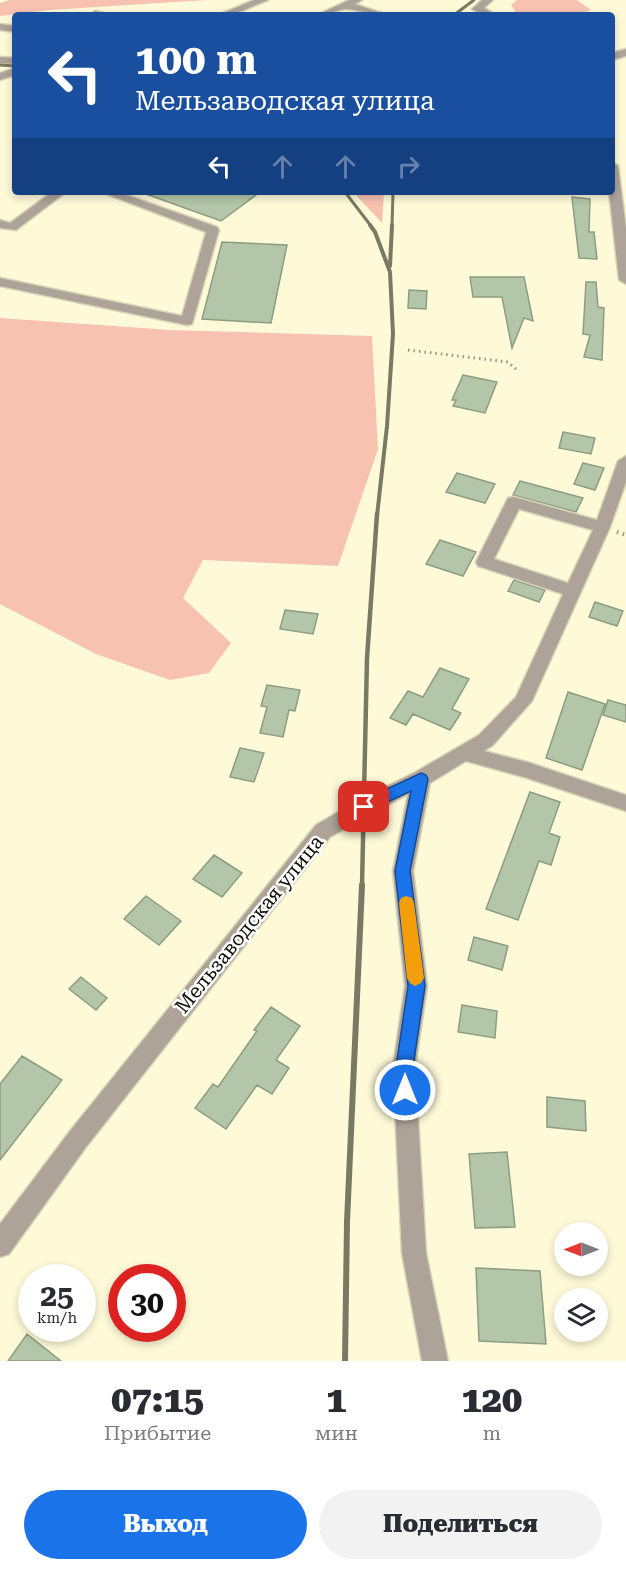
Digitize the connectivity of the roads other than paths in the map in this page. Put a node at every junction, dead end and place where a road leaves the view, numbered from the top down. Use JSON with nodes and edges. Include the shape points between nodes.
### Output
{"nodes":[{"id":1,"x":264,"y":0,"type":"edge"},
{"id":2,"x":357,"y":0,"type":"edge"},
{"id":3,"x":488,"y":0,"type":"edge"},
{"id":4,"x":346,"y":5,"type":"junction"},
{"id":5,"x":231,"y":12,"type":"edge"},
{"id":6,"x":329,"y":12,"type":"edge"},
{"id":7,"x":371,"y":12,"type":"edge"},
{"id":8,"x":486,"y":12,"type":"edge"},
{"id":9,"x":615,"y":190,"type":"edge"},
{"id":10,"x":56,"y":195,"type":"edge"},
{"id":11,"x":115,"y":195,"type":"edge"},
{"id":12,"x":0,"y":224,"type":"edge"},
{"id":13,"x":626,"y":280,"type":"edge"},
{"id":14,"x":0,"y":282,"type":"edge"},
{"id":15,"x":626,"y":461,"type":"edge"},
{"id":16,"x":602,"y":527,"type":"junction"},
{"id":17,"x":573,"y":591,"type":"junction"},
{"id":18,"x":464,"y":753,"type":"junction"},
{"id":19,"x":421,"y":779,"type":"junction"},
{"id":20,"x":626,"y":803,"type":"edge"},
{"id":21,"x":0,"y":1245,"type":"edge"},
{"id":22,"x":435,"y":1361,"type":"edge"}],
"edges":[{"from":1,"to":5,"type":"street"},
{"from":2,"to":4,"type":"street"},
{"from":3,"to":8,"type":"street","via":[[477,9]]},
{"from":4,"to":6,"type":"street"},
{"from":4,"to":7,"type":"street"},
{"from":9,"to":13,"type":"street"},
{"from":10,"to":12,"type":"street","via":[[12,227]]},
{"from":11,"to":14,"type":"street","via":[[213,230],[187,321]]},
{"from":15,"to":16,"type":"street","name":"Мельзаводская улица"},
{"from":16,"to":17,"type":"street","name":"Мельзаводская улица"},
{"from":16,"to":17,"type":"street","via":[[514,502],[484,562]]},
{"from":17,"to":18,"type":"street","name":"Мельзаводская улица","via":[[523,701],[486,740]]},
{"from":18,"to":19,"type":"street","name":"Мельзаводская улица"},
{"from":18,"to":20,"type":"street"},
{"from":19,"to":21,"type":"street","name":"Мельзаводская улица","via":[[323,831],[86,1129]]},
{"from":19,"to":22,"type":"street","via":[[403,871],[416,986],[404,1067],[414,1253]]}]}
